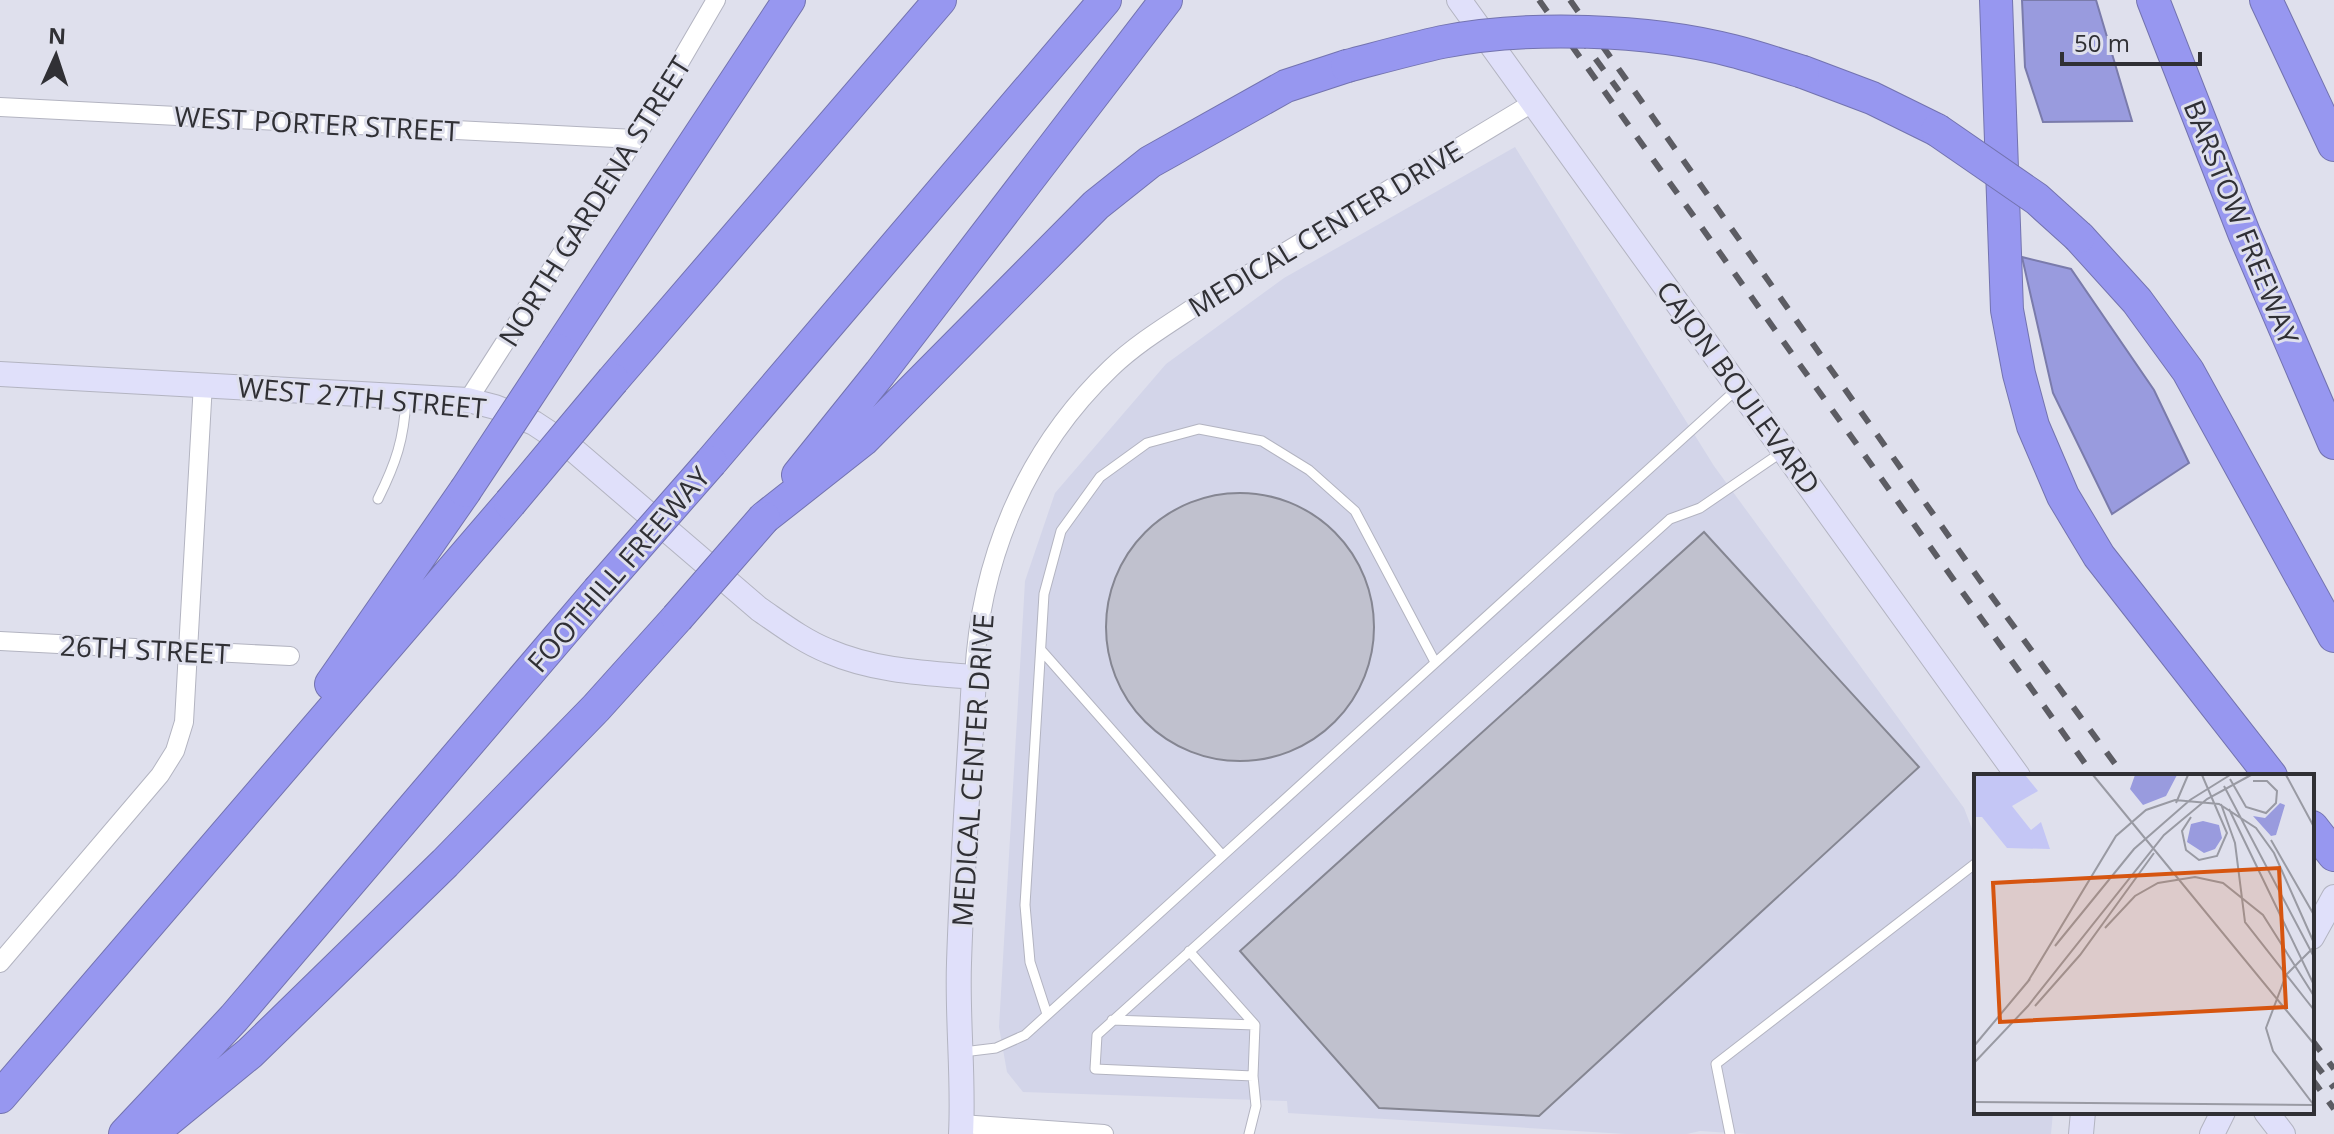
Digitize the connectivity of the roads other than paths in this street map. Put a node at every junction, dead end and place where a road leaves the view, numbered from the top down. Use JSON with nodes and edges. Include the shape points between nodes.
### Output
{"nodes":[{"id":1,"x":716,"y":0,"type":"edge"},
{"id":2,"x":789,"y":0,"type":"edge"},
{"id":3,"x":940,"y":0,"type":"edge"},
{"id":4,"x":1105,"y":0,"type":"edge"},
{"id":5,"x":1166,"y":0,"type":"edge"},
{"id":6,"x":1459,"y":0,"type":"edge"},
{"id":7,"x":1996,"y":0,"type":"edge"},
{"id":8,"x":2153,"y":0,"type":"edge"},
{"id":9,"x":2266,"y":0,"type":"edge"},
{"id":10,"x":1534,"y":102,"type":"junction"},
{"id":11,"x":0,"y":107,"type":"edge"},
{"id":12,"x":635,"y":139,"type":"junction"},
{"id":13,"x":2334,"y":145,"type":"edge"},
{"id":14,"x":0,"y":374,"type":"edge"},
{"id":15,"x":203,"y":383,"type":"junction"},
{"id":16,"x":1739,"y":387,"type":"junction"},
{"id":17,"x":407,"y":396,"type":"junction"},
{"id":18,"x":468,"y":400,"type":"junction"},
{"id":19,"x":2334,"y":443,"type":"edge"},
{"id":20,"x":1784,"y":450,"type":"junction"},
{"id":21,"x":378,"y":499,"type":"dead end"},
{"id":22,"x":764,"y":518,"type":"junction"},
{"id":23,"x":2334,"y":636,"type":"edge"},
{"id":24,"x":0,"y":641,"type":"edge"},
{"id":25,"x":1041,"y":650,"type":"junction"},
{"id":26,"x":189,"y":651,"type":"junction"},
{"id":27,"x":290,"y":656,"type":"dead end"},
{"id":28,"x":1435,"y":662,"type":"junction"},
{"id":29,"x":974,"y":677,"type":"junction"},
{"id":30,"x":2017,"y":774,"type":"edge"},
{"id":31,"x":2269,"y":774,"type":"edge"},
{"id":32,"x":231,"y":828,"type":"junction"},
{"id":33,"x":2314,"y":830,"type":"edge"},
{"id":34,"x":1222,"y":855,"type":"junction"},
{"id":35,"x":2334,"y":855,"type":"edge"},
{"id":36,"x":1974,"y":865,"type":"edge"},
{"id":37,"x":2334,"y":897,"type":"edge"},
{"id":38,"x":2314,"y":932,"type":"edge"},
{"id":39,"x":1189,"y":951,"type":"junction"},
{"id":40,"x":0,"y":963,"type":"edge"},
{"id":41,"x":1047,"y":1014,"type":"junction"},
{"id":42,"x":1112,"y":1020,"type":"junction"},
{"id":43,"x":1255,"y":1025,"type":"junction"},
{"id":44,"x":959,"y":1053,"type":"junction"},
{"id":45,"x":1253,"y":1076,"type":"junction"},
{"id":46,"x":0,"y":1097,"type":"edge"},
{"id":47,"x":2083,"y":1114,"type":"edge"},
{"id":48,"x":2222,"y":1114,"type":"edge"},
{"id":49,"x":2268,"y":1114,"type":"edge"},
{"id":50,"x":961,"y":1129,"type":"edge"},
{"id":51,"x":125,"y":1134,"type":"edge"},
{"id":52,"x":151,"y":1134,"type":"edge"},
{"id":53,"x":1104,"y":1134,"type":"edge"},
{"id":54,"x":1249,"y":1134,"type":"edge"},
{"id":55,"x":1730,"y":1134,"type":"edge"},
{"id":56,"x":2081,"y":1134,"type":"edge"},
{"id":57,"x":2212,"y":1134,"type":"edge"},
{"id":58,"x":2283,"y":1134,"type":"edge"}],
"edges":[{"from":1,"to":12,"type":"street","name":"NORTH GARDENA STREET"},
{"from":2,"to":32,"type":"highway","bridge":true,"via":[[465,491]]},
{"from":3,"to":32,"type":"highway","bridge":true},
{"from":4,"to":51,"type":"highway","name":"FOOTHILL FREEWAY","bridge":true,"via":[[234,1018]]},
{"from":5,"to":22,"type":"highway"},
{"from":6,"to":10,"type":"street","name":"CAJON BOULEVARD"},
{"from":7,"to":31,"type":"highway","via":[[2007,310],[2033,426],[2063,496],[2099,556]]},
{"from":8,"to":19,"type":"highway","name":"BARSTOW FREEWAY"},
{"from":9,"to":13,"type":"highway"},
{"from":10,"to":16,"type":"street","name":"CAJON BOULEVARD"},
{"from":10,"to":29,"type":"street","name":"MEDICAL CENTER DRIVE","via":[[1177,318],[1113,366],[1046,443],[1011,510],[985,592]]},
{"from":11,"to":12,"type":"street","name":"WEST PORTER STREET"},
{"from":12,"to":18,"type":"street","name":"NORTH GARDENA STREET"},
{"from":14,"to":15,"type":"street","name":"WEST 27TH STREET"},
{"from":15,"to":17,"type":"street","name":"WEST 27TH STREET"},
{"from":15,"to":26,"type":"street"},
{"from":16,"to":20,"type":"street","name":"CAJON BOULEVARD"},
{"from":16,"to":28,"type":"lane"},
{"from":17,"to":18,"type":"street","name":"WEST 27TH STREET"},
{"from":17,"to":21,"type":"lane","via":[[396,463]]},
{"from":18,"to":29,"type":"street","name":"WEST 27TH STREET","via":[[534,423],[569,446],[792,633],[863,664]]},
{"from":20,"to":30,"type":"street","name":"CAJON BOULEVARD"},
{"from":20,"to":39,"type":"lane","via":[[1700,508],[1670,519]]},
{"from":22,"to":23,"type":"highway","bridge":true,"via":[[863,440],[1096,205],[1150,162],[1286,86],[1443,42],[1512,34],[1652,37],[1731,50],[1872,98],[1937,130],[2037,199],[2137,301],[2188,371]]},
{"from":22,"to":52,"type":"highway","bridge":true,"via":[[596,708],[445,863],[250,1053]]},
{"from":24,"to":26,"type":"street","name":"26TH STREET"},
{"from":25,"to":28,"type":"lane","via":[[1044,594],[1061,531],[1100,477],[1147,443],[1199,429],[1262,441],[1309,470],[1355,511]]},
{"from":25,"to":34,"type":"lane"},
{"from":25,"to":41,"type":"lane","via":[[1025,905],[1030,962]]},
{"from":26,"to":27,"type":"street","name":"26TH STREET"},
{"from":26,"to":40,"type":"street","via":[[184,722],[175,751]]},
{"from":28,"to":34,"type":"lane"},
{"from":29,"to":44,"type":"street","name":"MEDICAL CENTER DRIVE"},
{"from":32,"to":46,"type":"highway"},
{"from":33,"to":35,"type":"highway"},
{"from":34,"to":41,"type":"lane"},
{"from":36,"to":55,"type":"lane","via":[[1716,1064]]},
{"from":37,"to":38,"type":"street"},
{"from":39,"to":42,"type":"lane"},
{"from":39,"to":43,"type":"lane"},
{"from":41,"to":44,"type":"lane","via":[[1025,1035],[996,1048]]},
{"from":42,"to":43,"type":"lane"},
{"from":42,"to":45,"type":"lane","via":[[1097,1035],[1095,1069]]},
{"from":43,"to":45,"type":"lane"},
{"from":44,"to":50,"type":"street","name":"MEDICAL CENTER DRIVE"},
{"from":45,"to":54,"type":"lane","via":[[1256,1106]]},
{"from":47,"to":56,"type":"street"},
{"from":48,"to":57,"type":"street"},
{"from":49,"to":58,"type":"street"},
{"from":50,"to":53,"type":"street"}]}
